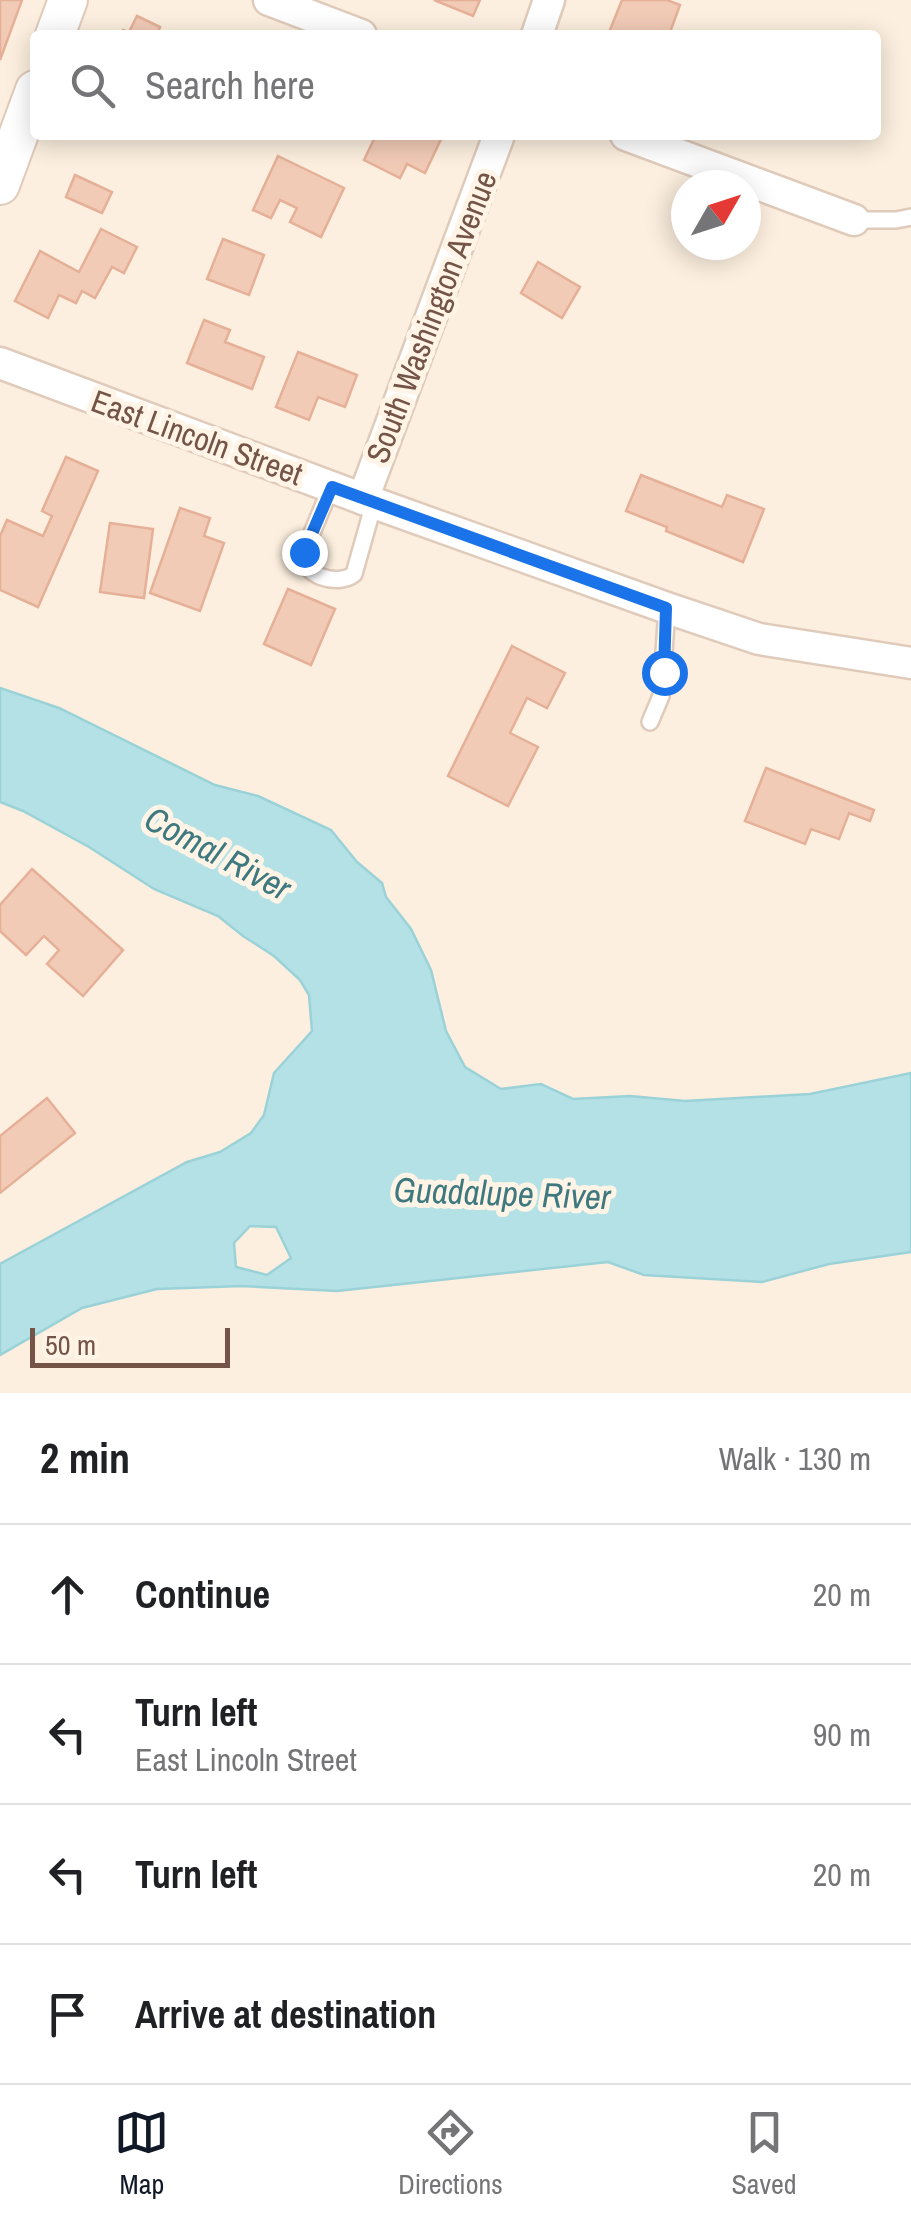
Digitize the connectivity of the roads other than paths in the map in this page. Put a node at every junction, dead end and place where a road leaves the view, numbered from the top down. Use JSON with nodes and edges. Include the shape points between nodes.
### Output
{"nodes":[{"id":1,"x":68,"y":0,"type":"edge"},
{"id":2,"x":269,"y":0,"type":"edge"},
{"id":3,"x":550,"y":0,"type":"edge"},
{"id":4,"x":57,"y":30,"type":"edge"},
{"id":5,"x":347,"y":30,"type":"edge"},
{"id":6,"x":538,"y":30,"type":"edge"},
{"id":7,"x":30,"y":104,"type":"edge"},
{"id":8,"x":497,"y":140,"type":"edge"},
{"id":9,"x":639,"y":140,"type":"edge"},
{"id":10,"x":0,"y":185,"type":"edge"},
{"id":11,"x":911,"y":217,"type":"edge"},
{"id":12,"x":854,"y":220,"type":"joint"},
{"id":13,"x":0,"y":364,"type":"edge"},
{"id":14,"x":332,"y":487,"type":"junction"},
{"id":15,"x":369,"y":501,"type":"junction"},
{"id":16,"x":666,"y":608,"type":"junction"},
{"id":17,"x":911,"y":663,"type":"edge"},
{"id":18,"x":650,"y":722,"type":"dead end"}],
"edges":[{"from":1,"to":4,"type":"street"},
{"from":2,"to":5,"type":"street"},
{"from":3,"to":6,"type":"street"},
{"from":7,"to":10,"type":"street"},
{"from":8,"to":15,"type":"street","name":"South Washington Avenue"},
{"from":9,"to":12,"type":"street"},
{"from":11,"to":12,"type":"lane"},
{"from":13,"to":14,"type":"street","name":"East Lincoln Street"},
{"from":14,"to":15,"type":"street","name":"East Lincoln Street"},
{"from":14,"to":15,"type":"lane","via":[[302,560],[318,575],[339,581],[354,574]]},
{"from":15,"to":16,"type":"street","name":"East Lincoln Street"},
{"from":16,"to":17,"type":"street","name":"East Lincoln Street","via":[[759,639]]},
{"from":16,"to":18,"type":"lane","via":[[661,696]]}]}
